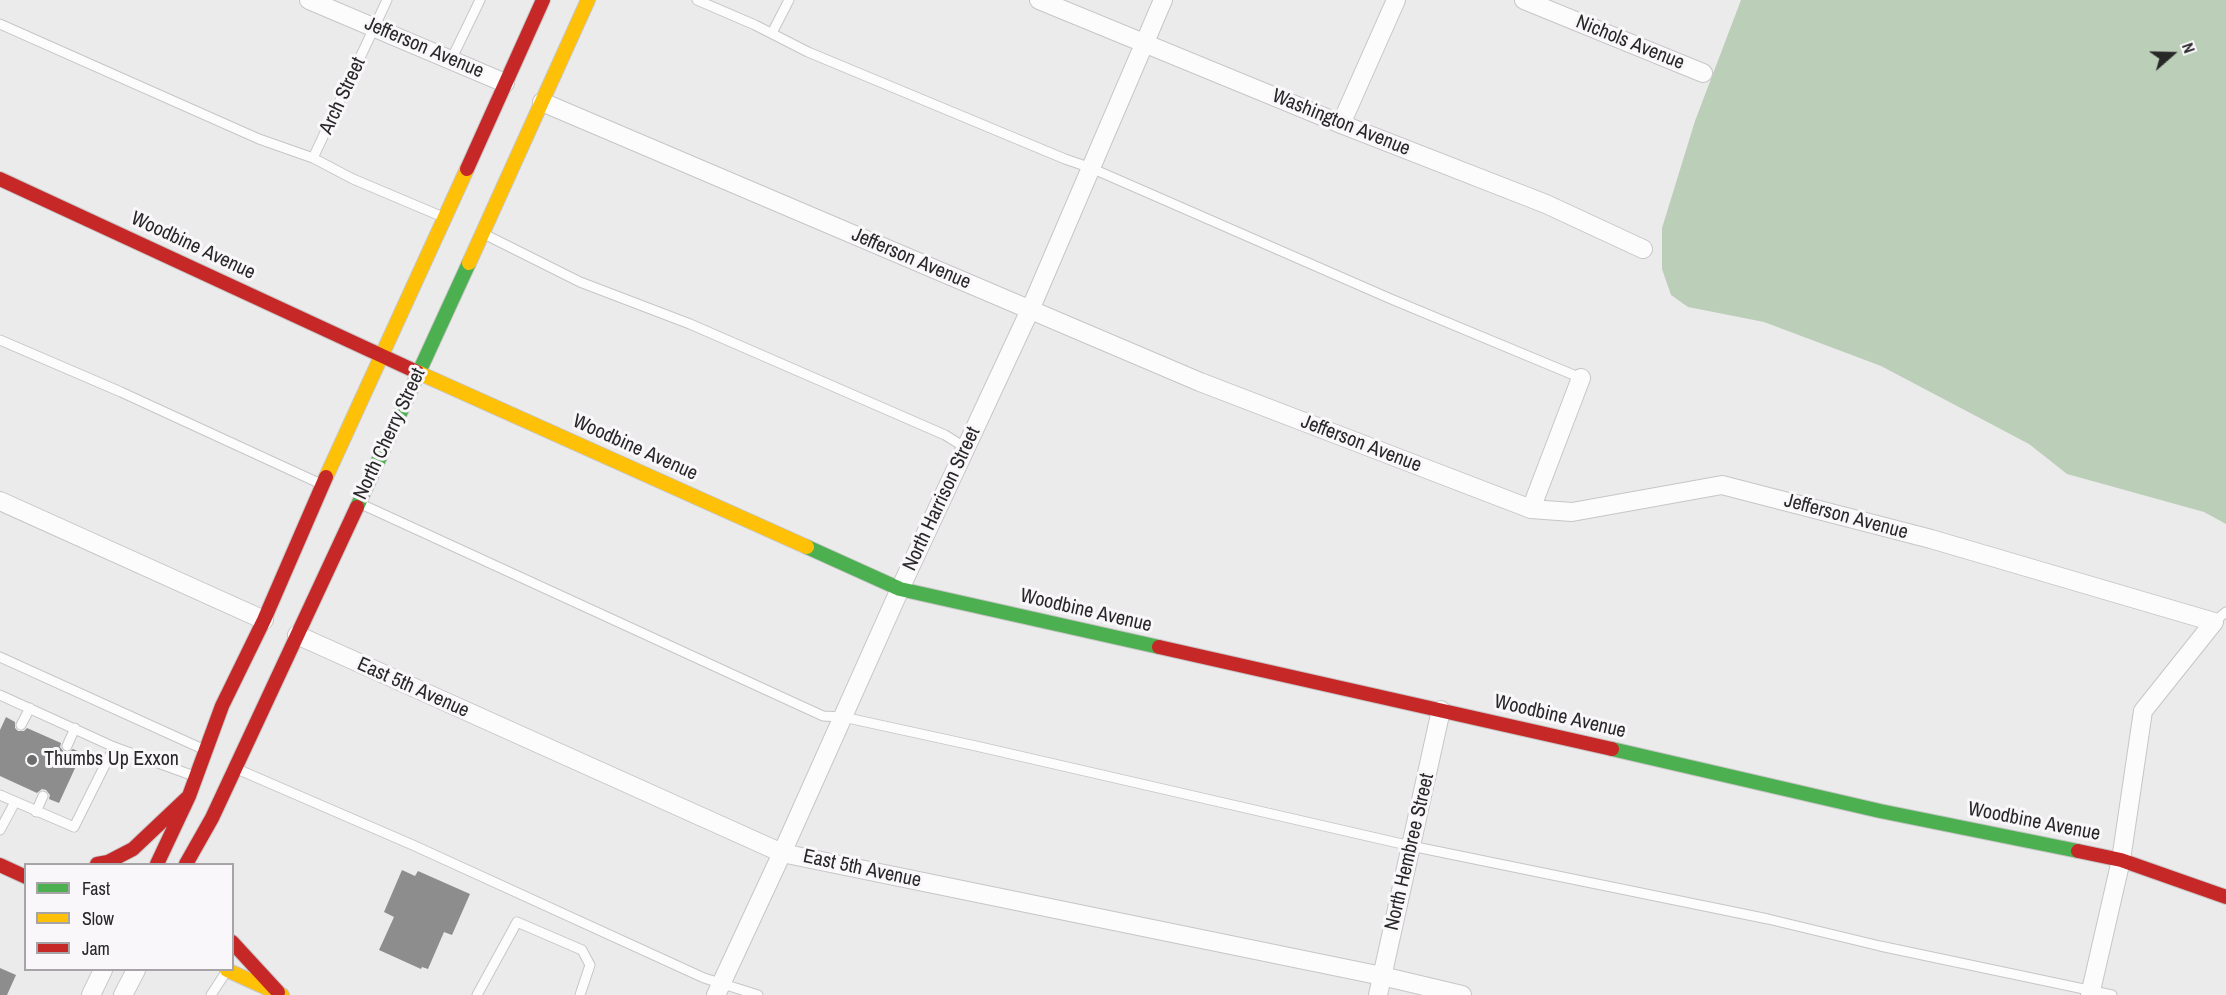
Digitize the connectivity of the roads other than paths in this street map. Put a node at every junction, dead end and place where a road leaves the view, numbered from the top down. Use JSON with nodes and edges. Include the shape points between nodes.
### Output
{"nodes":[{"id":1,"x":309,"y":0,"type":"edge"},
{"id":2,"x":387,"y":0,"type":"edge"},
{"id":3,"x":480,"y":0,"type":"edge"},
{"id":4,"x":543,"y":0,"type":"edge"},
{"id":5,"x":588,"y":0,"type":"edge"},
{"id":6,"x":697,"y":0,"type":"edge"},
{"id":7,"x":789,"y":0,"type":"edge"},
{"id":8,"x":1039,"y":0,"type":"edge"},
{"id":9,"x":1163,"y":0,"type":"edge"},
{"id":10,"x":1396,"y":0,"type":"edge"},
{"id":11,"x":1524,"y":0,"type":"edge"},
{"id":12,"x":0,"y":24,"type":"edge"},
{"id":13,"x":375,"y":28,"type":"junction"},
{"id":14,"x":772,"y":33,"type":"junction"},
{"id":15,"x":1144,"y":44,"type":"junction"},
{"id":16,"x":451,"y":60,"type":"junction"},
{"id":17,"x":1703,"y":73,"type":"dead end"},
{"id":18,"x":505,"y":83,"type":"junction"},
{"id":19,"x":542,"y":102,"type":"junction"},
{"id":20,"x":1341,"y":124,"type":"junction"},
{"id":21,"x":313,"y":158,"type":"junction"},
{"id":22,"x":1091,"y":168,"type":"junction"},
{"id":23,"x":0,"y":178,"type":"edge"},
{"id":24,"x":445,"y":218,"type":"junction"},
{"id":25,"x":482,"y":233,"type":"junction"},
{"id":26,"x":1643,"y":249,"type":"dead end"},
{"id":27,"x":1030,"y":310,"type":"junction"},
{"id":28,"x":0,"y":340,"type":"edge"},
{"id":29,"x":383,"y":356,"type":"junction"},
{"id":30,"x":420,"y":372,"type":"junction"},
{"id":31,"x":1581,"y":378,"type":"joint"},
{"id":32,"x":966,"y":448,"type":"junction"},
{"id":33,"x":323,"y":485,"type":"junction"},
{"id":34,"x":0,"y":501,"type":"edge"},
{"id":35,"x":358,"y":503,"type":"junction"},
{"id":36,"x":1531,"y":509,"type":"junction"},
{"id":37,"x":900,"y":590,"type":"junction"},
{"id":38,"x":2220,"y":617,"type":"edge"},
{"id":39,"x":264,"y":620,"type":"junction"},
{"id":40,"x":297,"y":635,"type":"junction"},
{"id":41,"x":0,"y":657,"type":"edge"},
{"id":42,"x":0,"y":695,"type":"edge"},
{"id":43,"x":30,"y":708,"type":"junction"},
{"id":44,"x":1441,"y":710,"type":"junction"},
{"id":45,"x":843,"y":717,"type":"junction"},
{"id":46,"x":21,"y":725,"type":"dead end"},
{"id":47,"x":75,"y":728,"type":"junction"},
{"id":48,"x":67,"y":746,"type":"dead end"},
{"id":49,"x":114,"y":747,"type":"junction"},
{"id":50,"x":206,"y":750,"type":"junction"},
{"id":51,"x":235,"y":768,"type":"junction"},
{"id":52,"x":196,"y":777,"type":"junction"},
{"id":53,"x":0,"y":795,"type":"edge"},
{"id":54,"x":43,"y":796,"type":"dead end"},
{"id":55,"x":189,"y":796,"type":"junction"},
{"id":56,"x":15,"y":802,"type":"junction"},
{"id":57,"x":36,"y":812,"type":"junction"},
{"id":58,"x":212,"y":818,"type":"junction"},
{"id":59,"x":0,"y":830,"type":"edge"},
{"id":60,"x":1411,"y":846,"type":"junction"},
{"id":61,"x":782,"y":853,"type":"junction"},
{"id":62,"x":2121,"y":860,"type":"junction"},
{"id":63,"x":102,"y":863,"type":"edge"},
{"id":64,"x":157,"y":863,"type":"edge"},
{"id":65,"x":187,"y":863,"type":"edge"},
{"id":66,"x":203,"y":863,"type":"edge"},
{"id":67,"x":3,"y":866,"type":"edge"},
{"id":68,"x":24,"y":868,"type":"edge"},
{"id":69,"x":24,"y":876,"type":"edge"},
{"id":70,"x":2226,"y":897,"type":"edge"},
{"id":71,"x":234,"y":944,"type":"edge"},
{"id":72,"x":102,"y":971,"type":"edge"},
{"id":73,"x":135,"y":971,"type":"edge"},
{"id":74,"x":226,"y":971,"type":"edge"},
{"id":75,"x":231,"y":971,"type":"edge"},
{"id":76,"x":1382,"y":976,"type":"junction"},
{"id":77,"x":718,"y":989,"type":"edge"},
{"id":78,"x":2090,"y":992,"type":"edge"},
{"id":79,"x":281,"y":994,"type":"edge"},
{"id":80,"x":91,"y":995,"type":"edge"},
{"id":81,"x":123,"y":995,"type":"edge"},
{"id":82,"x":211,"y":995,"type":"edge"},
{"id":83,"x":477,"y":995,"type":"edge"},
{"id":84,"x":580,"y":995,"type":"edge"},
{"id":85,"x":758,"y":995,"type":"edge"},
{"id":86,"x":1378,"y":995,"type":"edge"},
{"id":87,"x":1462,"y":995,"type":"edge"},
{"id":88,"x":2112,"y":995,"type":"edge"}],
"edges":[{"from":1,"to":13,"type":"street","name":"Jefferson Avenue"},
{"from":2,"to":13,"type":"lane","name":"Arch Street"},
{"from":3,"to":16,"type":"lane"},
{"from":4,"to":18,"type":"street","name":"North Cherry Street"},
{"from":5,"to":19,"type":"street","name":"North Cherry Street"},
{"from":6,"to":14,"type":"lane"},
{"from":7,"to":14,"type":"lane"},
{"from":8,"to":15,"type":"street","name":"Washington Avenue"},
{"from":9,"to":15,"type":"street","name":"North Harrison Street"},
{"from":10,"to":20,"type":"street"},
{"from":11,"to":17,"type":"street","name":"Nichols Avenue"},
{"from":12,"to":21,"type":"lane","via":[[259,139]]},
{"from":13,"to":16,"type":"street","name":"Jefferson Avenue"},
{"from":13,"to":21,"type":"lane","name":"Arch Street"},
{"from":14,"to":22,"type":"lane","via":[[808,52]]},
{"from":15,"to":20,"type":"street","name":"Washington Avenue"},
{"from":15,"to":22,"type":"street","name":"North Harrison Street"},
{"from":16,"to":18,"type":"street","name":"Jefferson Avenue"},
{"from":18,"to":24,"type":"street","name":"North Cherry Street"},
{"from":19,"to":25,"type":"street","name":"North Cherry Street"},
{"from":19,"to":27,"type":"street","name":"Jefferson Avenue"},
{"from":20,"to":26,"type":"street","name":"Washington Avenue","via":[[1546,204]]},
{"from":21,"to":24,"type":"lane"},
{"from":22,"to":27,"type":"street","name":"North Harrison Street"},
{"from":22,"to":31,"type":"lane"},
{"from":23,"to":29,"type":"street","name":"Woodbine Avenue"},
{"from":24,"to":29,"type":"street","name":"North Cherry Street"},
{"from":25,"to":30,"type":"street","name":"North Cherry Street"},
{"from":25,"to":32,"type":"lane","via":[[580,282],[690,324],[945,435]]},
{"from":27,"to":32,"type":"street","name":"North Harrison Street"},
{"from":27,"to":36,"type":"street","name":"Jefferson Avenue","via":[[1200,382]]},
{"from":28,"to":33,"type":"lane"},
{"from":29,"to":30,"type":"street","name":"Woodbine Avenue"},
{"from":29,"to":33,"type":"street","name":"North Cherry Street"},
{"from":30,"to":35,"type":"street","name":"North Cherry Street"},
{"from":30,"to":37,"type":"street","name":"Woodbine Avenue"},
{"from":31,"to":36,"type":"street"},
{"from":32,"to":37,"type":"street","name":"North Harrison Street"},
{"from":33,"to":39,"type":"street","name":"North Cherry Street"},
{"from":34,"to":39,"type":"street"},
{"from":35,"to":40,"type":"street","name":"North Cherry Street"},
{"from":35,"to":45,"type":"lane","via":[[823,716]]},
{"from":36,"to":38,"type":"street","name":"Jefferson Avenue","via":[[1572,512],[1722,485]]},
{"from":37,"to":44,"type":"street","name":"Woodbine Avenue"},
{"from":37,"to":45,"type":"street","name":"North Harrison Street"},
{"from":38,"to":62,"type":"street","via":[[2143,711]]},
{"from":39,"to":50,"type":"street","name":"North Cherry Street","via":[[222,706]]},
{"from":40,"to":51,"type":"street","name":"North Cherry Street"},
{"from":40,"to":61,"type":"street","name":"East 5th Avenue"},
{"from":41,"to":50,"type":"lane"},
{"from":42,"to":43,"type":"lane"},
{"from":43,"to":46,"type":"lane"},
{"from":43,"to":47,"type":"lane"},
{"from":44,"to":60,"type":"street","name":"North Hembree Street"},
{"from":44,"to":62,"type":"street","name":"Woodbine Avenue","via":[[1880,811]]},
{"from":45,"to":60,"type":"lane"},
{"from":45,"to":61,"type":"street","name":"North Harrison Street"},
{"from":47,"to":48,"type":"lane"},
{"from":47,"to":49,"type":"lane"},
{"from":49,"to":52,"type":"lane"},
{"from":49,"to":57,"type":"lane","via":[[74,827]]},
{"from":50,"to":52,"type":"street","name":"North Cherry Street"},
{"from":51,"to":58,"type":"street","name":"North Cherry Street"},
{"from":51,"to":77,"type":"lane","via":[[704,978]]},
{"from":52,"to":55,"type":"street","name":"North Cherry Street"},
{"from":53,"to":56,"type":"lane"},
{"from":54,"to":57,"type":"lane"},
{"from":55,"to":63,"type":"street","via":[[133,849]]},
{"from":55,"to":64,"type":"street","name":"North Cherry Street"},
{"from":56,"to":57,"type":"lane"},
{"from":56,"to":59,"type":"lane"},
{"from":58,"to":65,"type":"street","name":"North Cherry Street"},
{"from":58,"to":66,"type":"street"},
{"from":60,"to":76,"type":"street","name":"North Hembree Street"},
{"from":60,"to":78,"type":"lane","via":[[1768,918]]},
{"from":61,"to":76,"type":"street","name":"East 5th Avenue"},
{"from":61,"to":77,"type":"street","name":"North Harrison Street"},
{"from":62,"to":70,"type":"street","name":"Woodbine Avenue"},
{"from":62,"to":78,"type":"street"},
{"from":67,"to":68,"type":"street"},
{"from":67,"to":69,"type":"street"},
{"from":71,"to":79,"type":"street"},
{"from":72,"to":80,"type":"street"},
{"from":73,"to":81,"type":"street"},
{"from":74,"to":82,"type":"lane"},
{"from":75,"to":79,"type":"street"},
{"from":76,"to":86,"type":"street","name":"North Hembree Street"},
{"from":76,"to":87,"type":"street","name":"East 5th Avenue"},
{"from":77,"to":85,"type":"lane"},
{"from":78,"to":88,"type":"lane"},
{"from":83,"to":84,"type":"lane","via":[[517,922],[582,950],[590,965]]}]}
